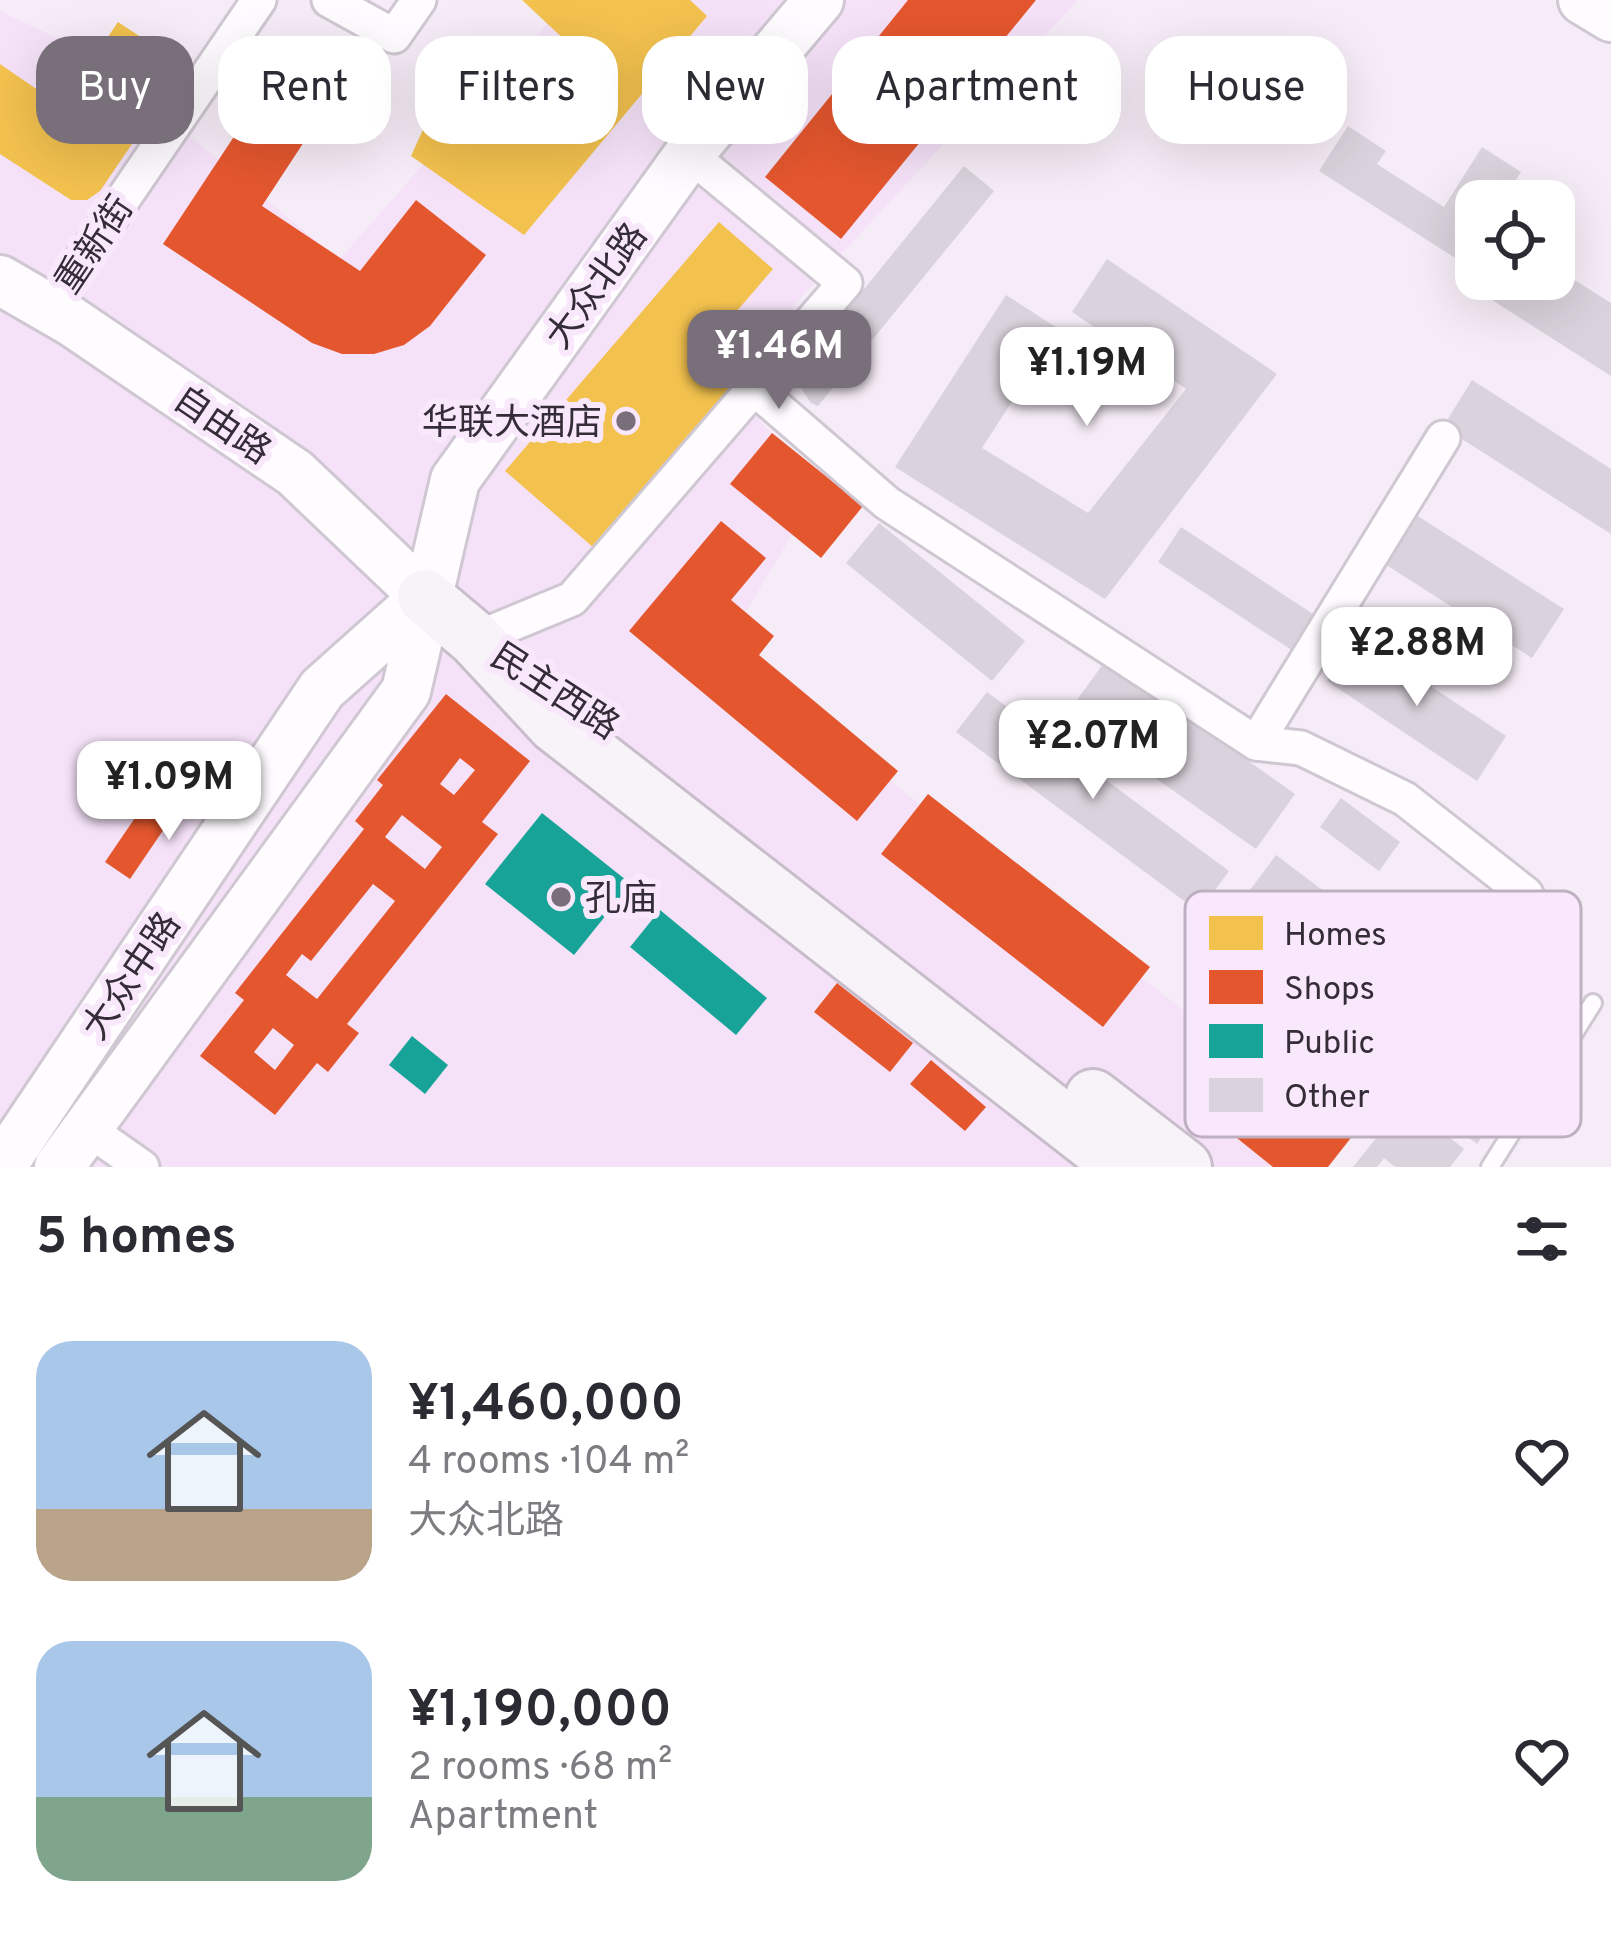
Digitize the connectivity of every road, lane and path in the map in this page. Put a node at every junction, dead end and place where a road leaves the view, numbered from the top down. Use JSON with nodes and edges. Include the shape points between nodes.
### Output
{"nodes":[{"id":1,"x":259,"y":0,"type":"edge"},
{"id":2,"x":329,"y":0,"type":"edge"},
{"id":3,"x":419,"y":0,"type":"edge"},
{"id":4,"x":819,"y":0,"type":"edge"},
{"id":5,"x":1582,"y":0,"type":"edge"},
{"id":6,"x":1611,"y":17,"type":"edge"},
{"id":7,"x":689,"y":154,"type":"junction"},
{"id":8,"x":0,"y":280,"type":"edge"},
{"id":9,"x":48,"y":309,"type":"junction"},
{"id":10,"x":754,"y":388,"type":"junction"},
{"id":11,"x":1443,"y":438,"type":"dead end"},
{"id":12,"x":424,"y":597,"type":"junction"},
{"id":13,"x":475,"y":639,"type":"junction"},
{"id":14,"x":1256,"y":743,"type":"junction"},
{"id":15,"x":1522,"y":891,"type":"edge"},
{"id":16,"x":1593,"y":1003,"type":"dead end"},
{"id":17,"x":1581,"y":1022,"type":"edge"},
{"id":18,"x":85,"y":1127,"type":"junction"},
{"id":19,"x":1509,"y":1137,"type":"edge"},
{"id":20,"x":1,"y":1167,"type":"edge"},
{"id":21,"x":59,"y":1167,"type":"edge"},
{"id":22,"x":142,"y":1167,"type":"edge"},
{"id":23,"x":1123,"y":1167,"type":"edge"},
{"id":24,"x":1184,"y":1167,"type":"edge"},
{"id":25,"x":1490,"y":1167,"type":"edge"}],
"edges":[{"from":1,"to":9,"type":"street","name":"重新街"},
{"from":2,"to":3,"type":"street","via":[[394,36]]},
{"from":4,"to":7,"type":"main road","name":"大众北路"},
{"from":5,"to":6,"type":"main road"},
{"from":7,"to":10,"type":"street","via":[[845,283]]},
{"from":7,"to":12,"type":"main road","name":"大众北路","via":[[455,480]]},
{"from":8,"to":9,"type":"main road","name":"自由路"},
{"from":9,"to":12,"type":"main road","name":"自由路","via":[[295,473]]},
{"from":10,"to":13,"type":"street","via":[[572,599]]},
{"from":10,"to":14,"type":"street","via":[[886,502]]},
{"from":11,"to":14,"type":"street"},
{"from":12,"to":13,"type":"main road"},
{"from":12,"to":18,"type":"main road","name":"大众中路","via":[[406,692]]},
{"from":12,"to":20,"type":"main road","name":"大众中路","via":[[322,689]]},
{"from":13,"to":23,"type":"main road","name":"民主西路","via":[[555,725]]},
{"from":13,"to":24,"type":"main road","name":"民主西路","via":[[580,700]]},
{"from":14,"to":15,"type":"street","via":[[1301,748],[1405,799]]},
{"from":16,"to":17,"type":"lane"},
{"from":18,"to":21,"type":"main road","name":"大众中路"},
{"from":18,"to":22,"type":"street"},
{"from":19,"to":25,"type":"lane"}]}
